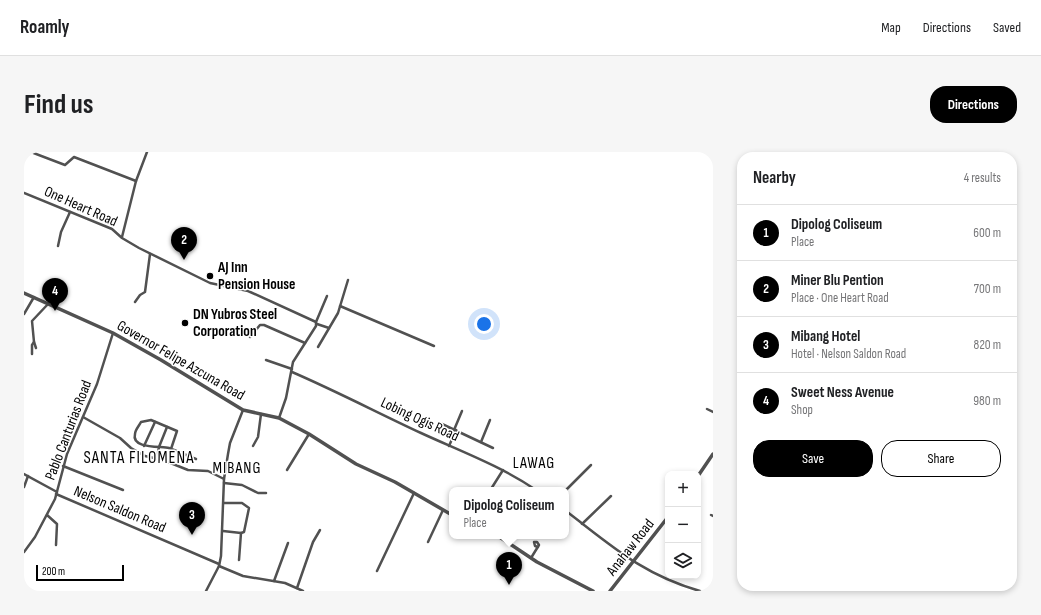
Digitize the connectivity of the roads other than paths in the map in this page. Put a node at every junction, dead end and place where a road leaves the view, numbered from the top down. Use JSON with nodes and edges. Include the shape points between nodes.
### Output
{"nodes":[{"id":1,"x":31,"y":152,"type":"edge"},
{"id":2,"x":147,"y":152,"type":"edge"},
{"id":3,"x":136,"y":181,"type":"junction"},
{"id":4,"x":24,"y":193,"type":"edge"},
{"id":5,"x":70,"y":212,"type":"junction"},
{"id":6,"x":122,"y":238,"type":"junction"},
{"id":7,"x":58,"y":246,"type":"dead end"},
{"id":8,"x":150,"y":254,"type":"junction"},
{"id":9,"x":348,"y":280,"type":"dead end"},
{"id":10,"x":24,"y":293,"type":"edge"},
{"id":11,"x":327,"y":296,"type":"dead end"},
{"id":12,"x":35,"y":297,"type":"junction"},
{"id":13,"x":134,"y":302,"type":"dead end"},
{"id":14,"x":49,"y":303,"type":"junction"},
{"id":15,"x":340,"y":306,"type":"junction"},
{"id":16,"x":24,"y":314,"type":"edge"},
{"id":17,"x":316,"y":323,"type":"junction"},
{"id":18,"x":329,"y":328,"type":"junction"},
{"id":19,"x":113,"y":334,"type":"junction"},
{"id":20,"x":250,"y":337,"type":"dead end"},
{"id":21,"x":34,"y":342,"type":"junction"},
{"id":22,"x":305,"y":344,"type":"junction"},
{"id":23,"x":434,"y":346,"type":"dead end"},
{"id":24,"x":318,"y":347,"type":"dead end"},
{"id":25,"x":36,"y":348,"type":"dead end"},
{"id":26,"x":32,"y":354,"type":"dead end"},
{"id":27,"x":266,"y":360,"type":"dead end"},
{"id":28,"x":292,"y":370,"type":"junction"},
{"id":29,"x":707,"y":409,"type":"dead end"},
{"id":30,"x":243,"y":410,"type":"junction"},
{"id":31,"x":462,"y":411,"type":"dead end"},
{"id":32,"x":713,"y":412,"type":"edge"},
{"id":33,"x":261,"y":414,"type":"junction"},
{"id":34,"x":83,"y":417,"type":"junction"},
{"id":35,"x":278,"y":418,"type":"junction"},
{"id":36,"x":490,"y":420,"type":"dead end"},
{"id":37,"x":155,"y":422,"type":"junction"},
{"id":38,"x":442,"y":424,"type":"dead end"},
{"id":39,"x":167,"y":427,"type":"junction"},
{"id":40,"x":455,"y":430,"type":"junction"},
{"id":41,"x":309,"y":434,"type":"junction"},
{"id":42,"x":481,"y":442,"type":"junction"},
{"id":43,"x":144,"y":446,"type":"junction"},
{"id":44,"x":253,"y":446,"type":"dead end"},
{"id":45,"x":449,"y":446,"type":"junction"},
{"id":46,"x":159,"y":447,"type":"junction"},
{"id":47,"x":493,"y":448,"type":"dead end"},
{"id":48,"x":171,"y":449,"type":"junction"},
{"id":49,"x":713,"y":454,"type":"edge"},
{"id":50,"x":157,"y":458,"type":"junction"},
{"id":51,"x":196,"y":459,"type":"dead end"},
{"id":52,"x":591,"y":465,"type":"dead end"},
{"id":53,"x":63,"y":466,"type":"junction"},
{"id":54,"x":287,"y":470,"type":"dead end"},
{"id":55,"x":503,"y":470,"type":"junction"},
{"id":56,"x":701,"y":472,"type":"edge"},
{"id":57,"x":24,"y":474,"type":"edge"},
{"id":58,"x":28,"y":476,"type":"junction"},
{"id":59,"x":224,"y":481,"type":"junction"},
{"id":60,"x":24,"y":487,"type":"edge"},
{"id":61,"x":492,"y":487,"type":"edge"},
{"id":62,"x":531,"y":487,"type":"edge"},
{"id":63,"x":569,"y":487,"type":"edge"},
{"id":64,"x":123,"y":490,"type":"dead end"},
{"id":65,"x":57,"y":493,"type":"junction"},
{"id":66,"x":414,"y":493,"type":"junction"},
{"id":67,"x":266,"y":494,"type":"dead end"},
{"id":68,"x":610,"y":496,"type":"dead end"},
{"id":69,"x":224,"y":503,"type":"junction"},
{"id":70,"x":443,"y":510,"type":"junction"},
{"id":71,"x":449,"y":513,"type":"edge"},
{"id":72,"x":569,"y":514,"type":"edge"},
{"id":73,"x":47,"y":515,"type":"junction"},
{"id":74,"x":665,"y":521,"type":"edge"},
{"id":75,"x":582,"y":524,"type":"junction"},
{"id":76,"x":320,"y":530,"type":"dead end"},
{"id":77,"x":222,"y":531,"type":"junction"},
{"id":78,"x":241,"y":533,"type":"junction"},
{"id":79,"x":502,"y":539,"type":"edge"},
{"id":80,"x":428,"y":542,"type":"dead end"},
{"id":81,"x":288,"y":543,"type":"dead end"},
{"id":82,"x":56,"y":544,"type":"dead end"},
{"id":83,"x":538,"y":547,"type":"dead end"},
{"id":84,"x":24,"y":552,"type":"edge"},
{"id":85,"x":530,"y":558,"type":"junction"},
{"id":86,"x":239,"y":560,"type":"dead end"},
{"id":87,"x":633,"y":562,"type":"junction"},
{"id":88,"x":219,"y":565,"type":"junction"},
{"id":89,"x":377,"y":571,"type":"dead end"},
{"id":90,"x":274,"y":581,"type":"junction"},
{"id":91,"x":297,"y":588,"type":"junction"},
{"id":92,"x":206,"y":591,"type":"edge"},
{"id":93,"x":303,"y":591,"type":"edge"},
{"id":94,"x":593,"y":591,"type":"edge"},
{"id":95,"x":610,"y":591,"type":"edge"},
{"id":96,"x":700,"y":591,"type":"edge"}],
"edges":[{"from":1,"to":3,"type":"street","via":[[65,166],[74,157]]},
{"from":2,"to":3,"type":"street"},
{"from":3,"to":6,"type":"street"},
{"from":4,"to":5,"type":"street","name":"One Heart Road"},
{"from":5,"to":6,"type":"street","name":"One Heart Road","via":[[112,229]]},
{"from":5,"to":7,"type":"street"},
{"from":6,"to":8,"type":"street","name":"One Heart Road"},
{"from":8,"to":13,"type":"street","via":[[145,292]]},
{"from":8,"to":17,"type":"street","name":"One Heart Road","via":[[210,283],[248,291]]},
{"from":9,"to":15,"type":"street"},
{"from":10,"to":12,"type":"street","name":"Governor Felipe Azcuna Road"},
{"from":11,"to":17,"type":"street"},
{"from":12,"to":14,"type":"street","name":"Governor Felipe Azcuna Road"},
{"from":12,"to":16,"type":"street"},
{"from":14,"to":19,"type":"street","name":"Governor Felipe Azcuna Road"},
{"from":14,"to":21,"type":"street","via":[[32,321]]},
{"from":15,"to":18,"type":"street"},
{"from":15,"to":23,"type":"street"},
{"from":17,"to":18,"type":"street","name":"One Heart Road"},
{"from":17,"to":22,"type":"street"},
{"from":18,"to":24,"type":"street"},
{"from":19,"to":30,"type":"street","name":"Governor Felipe Azcuna Road"},
{"from":19,"to":34,"type":"street","name":"Pablo Canturias Road","via":[[104,365]]},
{"from":20,"to":22,"type":"street","via":[[260,325],[264,325]]},
{"from":21,"to":25,"type":"street"},
{"from":21,"to":26,"type":"street"},
{"from":22,"to":28,"type":"street","via":[[293,362]]},
{"from":27,"to":28,"type":"street","name":"Lobing Ogis Road"},
{"from":28,"to":35,"type":"street","via":[[285,404]]},
{"from":28,"to":45,"type":"street","name":"Lobing Ogis Road"},
{"from":29,"to":32,"type":"street"},
{"from":30,"to":33,"type":"street","name":"Governor Felipe Azcuna Road"},
{"from":30,"to":59,"type":"street","via":[[230,443]]},
{"from":31,"to":40,"type":"street"},
{"from":33,"to":35,"type":"street","name":"Governor Felipe Azcuna Road"},
{"from":33,"to":44,"type":"street","via":[[258,437]]},
{"from":34,"to":50,"type":"street","via":[[120,438],[139,453]]},
{"from":34,"to":53,"type":"street","name":"Pablo Canturias Road"},
{"from":35,"to":41,"type":"street","name":"Governor Felipe Azcuna Road"},
{"from":36,"to":42,"type":"street"},
{"from":37,"to":39,"type":"street"},
{"from":37,"to":43,"type":"street"},
{"from":37,"to":43,"type":"street","via":[[140,422],[134,434]]},
{"from":38,"to":40,"type":"street"},
{"from":39,"to":46,"type":"street"},
{"from":39,"to":48,"type":"street","via":[[177,431]]},
{"from":40,"to":42,"type":"street"},
{"from":40,"to":45,"type":"street"},
{"from":41,"to":54,"type":"street"},
{"from":41,"to":66,"type":"street","name":"Governor Felipe Azcuna Road","via":[[356,464]]},
{"from":42,"to":47,"type":"street"},
{"from":43,"to":46,"type":"street"},
{"from":45,"to":55,"type":"street","name":"Lobing Ogis Road"},
{"from":46,"to":48,"type":"street"},
{"from":46,"to":50,"type":"street"},
{"from":48,"to":51,"type":"street"},
{"from":49,"to":56,"type":"street"},
{"from":50,"to":59,"type":"street","via":[[188,470],[208,471]]},
{"from":52,"to":63,"type":"street"},
{"from":53,"to":64,"type":"street"},
{"from":53,"to":65,"type":"street","name":"Pablo Canturias Road"},
{"from":55,"to":61,"type":"street"},
{"from":55,"to":62,"type":"street","name":"Lobing Ogis Road"},
{"from":57,"to":58,"type":"street","name":"Nelson Saldon Road"},
{"from":58,"to":60,"type":"street"},
{"from":58,"to":65,"type":"street","name":"Nelson Saldon Road"},
{"from":59,"to":67,"type":"street","via":[[242,484],[258,493]]},
{"from":59,"to":69,"type":"street"},
{"from":65,"to":73,"type":"street","name":"Pablo Canturias Road"},
{"from":65,"to":88,"type":"street","name":"Nelson Saldon Road"},
{"from":66,"to":70,"type":"street","name":"Governor Felipe Azcuna Road"},
{"from":66,"to":89,"type":"street"},
{"from":68,"to":75,"type":"street"},
{"from":69,"to":77,"type":"street"},
{"from":69,"to":78,"type":"street","via":[[242,503],[248,506],[247,527]]},
{"from":70,"to":71,"type":"street","name":"Governor Felipe Azcuna Road"},
{"from":70,"to":80,"type":"street"},
{"from":72,"to":75,"type":"street"},
{"from":73,"to":82,"type":"street","via":[[57,524]]},
{"from":73,"to":84,"type":"street","name":"Pablo Canturias Road"},
{"from":74,"to":87,"type":"street","name":"Anahaw Road"},
{"from":75,"to":87,"type":"street"},
{"from":76,"to":91,"type":"street","via":[[313,542]]},
{"from":77,"to":78,"type":"street"},
{"from":77,"to":88,"type":"street"},
{"from":78,"to":86,"type":"street"},
{"from":79,"to":85,"type":"street"},
{"from":81,"to":90,"type":"street"},
{"from":83,"to":85,"type":"street"},
{"from":85,"to":94,"type":"street"},
{"from":87,"to":95,"type":"street","name":"Anahaw Road"},
{"from":87,"to":96,"type":"street","via":[[669,581]]},
{"from":88,"to":90,"type":"street","name":"Nelson Saldon Road","via":[[243,576]]},
{"from":88,"to":92,"type":"street"},
{"from":90,"to":91,"type":"street","name":"Nelson Saldon Road"},
{"from":91,"to":93,"type":"street","name":"Nelson Saldon Road"}]}
